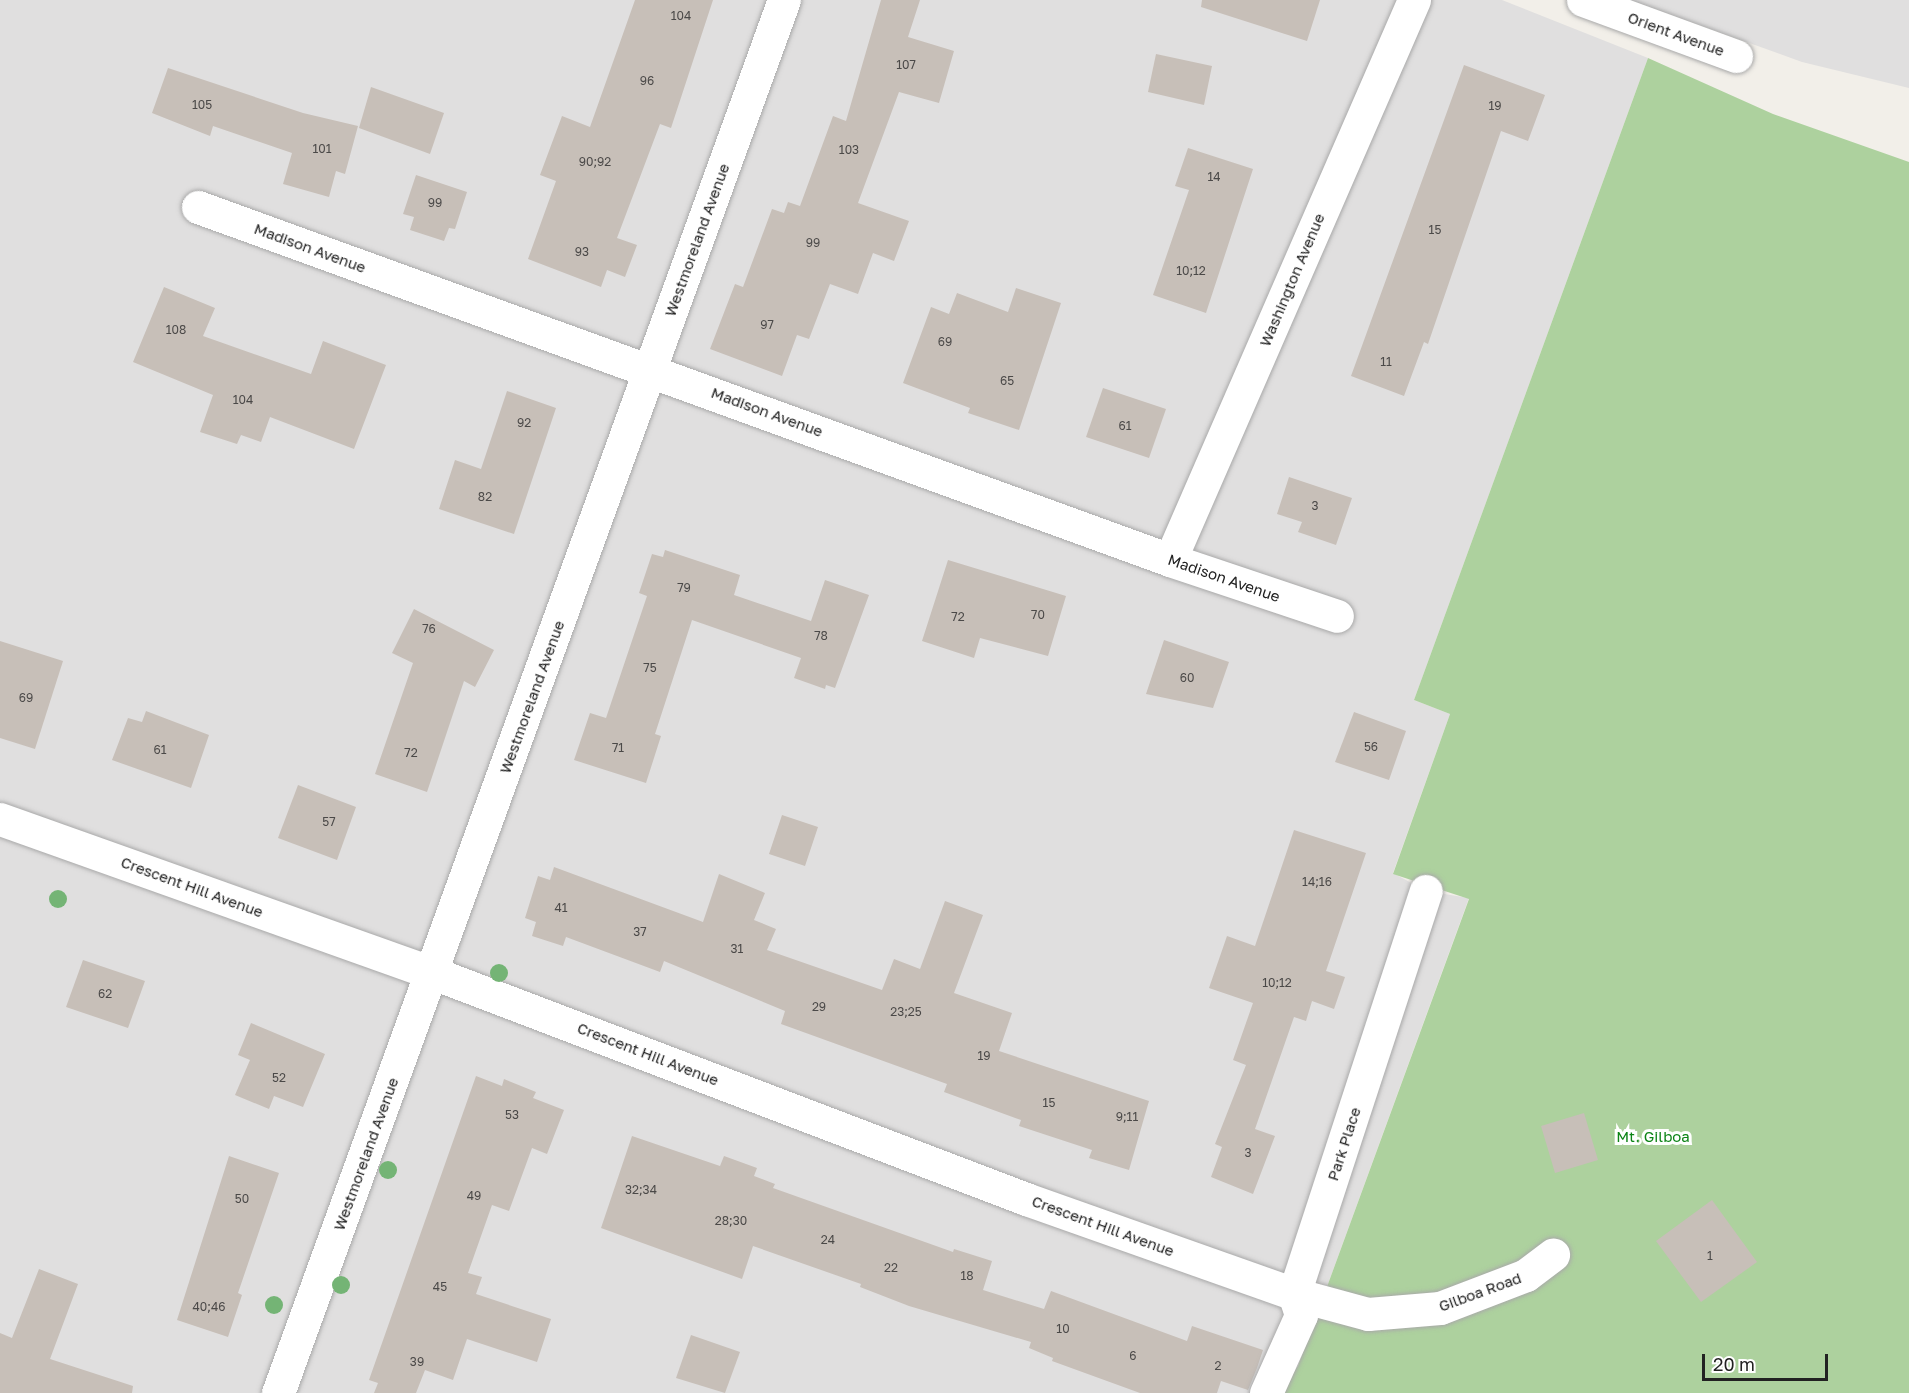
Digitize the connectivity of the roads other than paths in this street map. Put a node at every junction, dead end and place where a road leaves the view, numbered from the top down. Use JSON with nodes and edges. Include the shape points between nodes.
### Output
{"nodes":[{"id":1,"x":784,"y":0,"type":"edge"},
{"id":2,"x":1413,"y":0,"type":"edge"},
{"id":3,"x":1583,"y":0,"type":"edge"},
{"id":4,"x":1736,"y":56,"type":"dead end"},
{"id":5,"x":198,"y":207,"type":"dead end"},
{"id":6,"x":651,"y":369,"type":"junction"},
{"id":7,"x":1170,"y":561,"type":"junction"},
{"id":8,"x":1337,"y":616,"type":"dead end"},
{"id":9,"x":0,"y":819,"type":"edge"},
{"id":10,"x":1426,"y":891,"type":"dead end"},
{"id":11,"x":433,"y":973,"type":"junction"},
{"id":12,"x":1553,"y":1255,"type":"dead end"},
{"id":13,"x":1294,"y":1294,"type":"junction"},
{"id":14,"x":278,"y":1393,"type":"edge"},
{"id":15,"x":1266,"y":1393,"type":"edge"}],
"edges":[{"from":1,"to":6,"type":"street","name":"Westmoreland Avenue"},
{"from":2,"to":7,"type":"street","name":"Washington Avenue"},
{"from":3,"to":4,"type":"street","name":"Orient Avenue"},
{"from":5,"to":6,"type":"street","name":"Madison Avenue"},
{"from":6,"to":7,"type":"street","name":"Madison Avenue"},
{"from":6,"to":11,"type":"street","name":"Westmoreland Avenue"},
{"from":7,"to":8,"type":"street","name":"Madison Avenue"},
{"from":9,"to":11,"type":"street","name":"Crescent Hill Avenue"},
{"from":10,"to":13,"type":"street","name":"Park Place"},
{"from":11,"to":13,"type":"street","name":"Crescent Hill Avenue","via":[[1026,1199]]},
{"from":11,"to":14,"type":"street","name":"Westmoreland Avenue"},
{"from":12,"to":13,"type":"street","name":"Gilboa Road","via":[[1526,1275],[1440,1308],[1368,1314]]},
{"from":13,"to":15,"type":"street","name":"Park Place","via":[[1301,1315]]}]}
